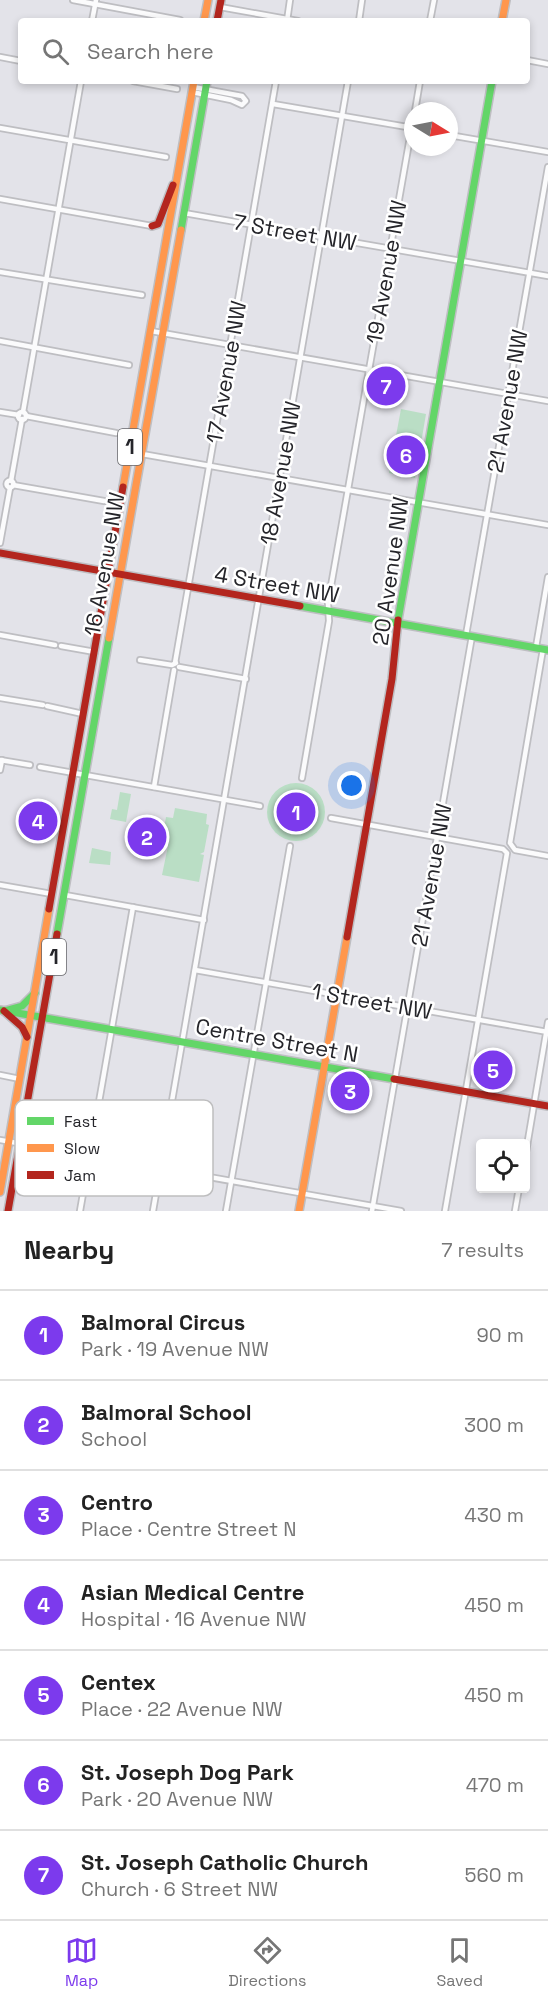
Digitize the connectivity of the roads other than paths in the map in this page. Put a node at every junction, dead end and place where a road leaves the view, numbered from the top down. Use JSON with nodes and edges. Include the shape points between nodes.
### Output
{"nodes":[{"id":1,"x":73,"y":0,"type":"edge"},
{"id":2,"x":208,"y":0,"type":"edge"},
{"id":3,"x":290,"y":0,"type":"edge"},
{"id":4,"x":362,"y":0,"type":"edge"},
{"id":5,"x":434,"y":0,"type":"edge"},
{"id":6,"x":506,"y":0,"type":"edge"},
{"id":7,"x":95,"y":2,"type":"edge"},
{"id":8,"x":220,"y":4,"type":"edge"},
{"id":9,"x":92,"y":18,"type":"edge"},
{"id":10,"x":171,"y":18,"type":"edge"},
{"id":11,"x":205,"y":18,"type":"edge"},
{"id":12,"x":277,"y":18,"type":"edge"},
{"id":13,"x":287,"y":18,"type":"edge"},
{"id":14,"x":359,"y":18,"type":"edge"},
{"id":15,"x":431,"y":18,"type":"edge"},
{"id":16,"x":503,"y":18,"type":"edge"},
{"id":17,"x":0,"y":57,"type":"edge"},
{"id":18,"x":18,"y":60,"type":"edge"},
{"id":19,"x":530,"y":61,"type":"edge"},
{"id":20,"x":548,"y":64,"type":"edge"},
{"id":21,"x":80,"y":84,"type":"edge"},
{"id":22,"x":150,"y":84,"type":"edge"},
{"id":23,"x":206,"y":84,"type":"edge"},
{"id":24,"x":276,"y":84,"type":"edge"},
{"id":25,"x":347,"y":84,"type":"edge"},
{"id":26,"x":420,"y":84,"type":"edge"},
{"id":27,"x":491,"y":84,"type":"edge"},
{"id":28,"x":193,"y":87,"type":"edge"},
{"id":29,"x":177,"y":89,"type":"dead end"},
{"id":30,"x":205,"y":92,"type":"junction"},
{"id":31,"x":416,"y":102,"type":"edge"},
{"id":32,"x":273,"y":104,"type":"junction"},
{"id":33,"x":342,"y":116,"type":"junction"},
{"id":34,"x":404,"y":127,"type":"edge"},
{"id":35,"x":0,"y":129,"type":"edge"},
{"id":36,"x":458,"y":136,"type":"edge"},
{"id":37,"x":481,"y":140,"type":"junction"},
{"id":38,"x":71,"y":141,"type":"junction"},
{"id":39,"x":548,"y":152,"type":"edge"},
{"id":40,"x":407,"y":156,"type":"edge"},
{"id":41,"x":166,"y":158,"type":"dead end"},
{"id":42,"x":548,"y":167,"type":"edge"},
{"id":43,"x":177,"y":180,"type":"junction"},
{"id":44,"x":0,"y":199,"type":"edge"},
{"id":45,"x":58,"y":209,"type":"junction"},
{"id":46,"x":184,"y":213,"type":"junction"},
{"id":47,"x":251,"y":224,"type":"junction"},
{"id":48,"x":152,"y":226,"type":"joint"},
{"id":49,"x":321,"y":236,"type":"junction"},
{"id":50,"x":390,"y":249,"type":"junction"},
{"id":51,"x":460,"y":261,"type":"junction"},
{"id":52,"x":0,"y":272,"type":"edge"},
{"id":53,"x":530,"y":273,"type":"junction"},
{"id":54,"x":548,"y":276,"type":"edge"},
{"id":55,"x":46,"y":280,"type":"junction"},
{"id":56,"x":142,"y":295,"type":"dead end"},
{"id":57,"x":151,"y":331,"type":"junction"},
{"id":58,"x":163,"y":333,"type":"junction"},
{"id":59,"x":0,"y":341,"type":"edge"},
{"id":60,"x":230,"y":345,"type":"junction"},
{"id":61,"x":34,"y":347,"type":"junction"},
{"id":62,"x":300,"y":358,"type":"junction"},
{"id":63,"x":129,"y":365,"type":"dead end"},
{"id":64,"x":369,"y":370,"type":"junction"},
{"id":65,"x":439,"y":382,"type":"junction"},
{"id":66,"x":508,"y":394,"type":"junction"},
{"id":67,"x":548,"y":401,"type":"edge"},
{"id":68,"x":0,"y":412,"type":"edge"},
{"id":69,"x":22,"y":416,"type":"junction"},
{"id":70,"x":116,"y":434,"type":"dead end"},
{"id":71,"x":142,"y":454,"type":"junction"},
{"id":72,"x":209,"y":466,"type":"junction"},
{"id":73,"x":279,"y":478,"type":"junction"},
{"id":74,"x":0,"y":483,"type":"edge"},
{"id":75,"x":10,"y":484,"type":"junction"},
{"id":76,"x":348,"y":490,"type":"junction"},
{"id":77,"x":104,"y":501,"type":"dead end"},
{"id":78,"x":418,"y":502,"type":"junction"},
{"id":79,"x":487,"y":514,"type":"junction"},
{"id":80,"x":548,"y":525,"type":"edge"},
{"id":81,"x":0,"y":543,"type":"edge"},
{"id":82,"x":0,"y":553,"type":"edge"},
{"id":83,"x":108,"y":573,"type":"junction"},
{"id":84,"x":121,"y":575,"type":"junction"},
{"id":85,"x":548,"y":577,"type":"edge"},
{"id":86,"x":189,"y":587,"type":"junction"},
{"id":87,"x":258,"y":599,"type":"junction"},
{"id":88,"x":328,"y":611,"type":"junction"},
{"id":89,"x":399,"y":624,"type":"junction"},
{"id":90,"x":0,"y":635,"type":"edge"},
{"id":91,"x":469,"y":636,"type":"junction"},
{"id":92,"x":55,"y":645,"type":"dead end"},
{"id":93,"x":61,"y":646,"type":"dead end"},
{"id":94,"x":542,"y":649,"type":"edge"},
{"id":95,"x":95,"y":652,"type":"junction"},
{"id":96,"x":140,"y":660,"type":"dead end"},
{"id":97,"x":175,"y":666,"type":"junction"},
{"id":98,"x":246,"y":679,"type":"junction"},
{"id":99,"x":0,"y":698,"type":"edge"},
{"id":100,"x":85,"y":714,"type":"junction"},
{"id":101,"x":1,"y":760,"type":"edge"},
{"id":102,"x":30,"y":765,"type":"dead end"},
{"id":103,"x":40,"y":767,"type":"dead end"},
{"id":104,"x":0,"y":770,"type":"edge"},
{"id":105,"x":73,"y":773,"type":"junction"},
{"id":106,"x":86,"y":775,"type":"junction"},
{"id":107,"x":302,"y":778,"type":"dead end"},
{"id":108,"x":154,"y":787,"type":"junction"},
{"id":109,"x":225,"y":800,"type":"junction"},
{"id":110,"x":260,"y":806,"type":"dead end"},
{"id":111,"x":332,"y":818,"type":"dead end"},
{"id":112,"x":367,"y":825,"type":"junction"},
{"id":113,"x":438,"y":837,"type":"junction"},
{"id":114,"x":290,"y":846,"type":"dead end"},
{"id":115,"x":548,"y":856,"type":"edge"},
{"id":116,"x":0,"y":885,"type":"edge"},
{"id":117,"x":52,"y":894,"type":"junction"},
{"id":118,"x":65,"y":896,"type":"junction"},
{"id":119,"x":134,"y":907,"type":"junction"},
{"id":120,"x":204,"y":920,"type":"junction"},
{"id":121,"x":195,"y":970,"type":"junction"},
{"id":122,"x":266,"y":983,"type":"junction"},
{"id":123,"x":35,"y":993,"type":"junction"},
{"id":124,"x":337,"y":995,"type":"junction"},
{"id":125,"x":408,"y":1007,"type":"junction"},
{"id":126,"x":2,"y":1010,"type":"edge"},
{"id":127,"x":31,"y":1015,"type":"junction"},
{"id":128,"x":43,"y":1018,"type":"junction"},
{"id":129,"x":479,"y":1020,"type":"junction"},
{"id":130,"x":548,"y":1023,"type":"edge"},
{"id":131,"x":112,"y":1029,"type":"junction"},
{"id":132,"x":547,"y":1032,"type":"edge"},
{"id":133,"x":27,"y":1038,"type":"junction"},
{"id":134,"x":183,"y":1042,"type":"junction"},
{"id":135,"x":253,"y":1054,"type":"junction"},
{"id":136,"x":325,"y":1067,"type":"junction"},
{"id":137,"x":0,"y":1076,"type":"edge"},
{"id":138,"x":20,"y":1079,"type":"junction"},
{"id":139,"x":395,"y":1079,"type":"junction"},
{"id":140,"x":466,"y":1092,"type":"junction"},
{"id":141,"x":16,"y":1100,"type":"edge"},
{"id":142,"x":28,"y":1100,"type":"edge"},
{"id":143,"x":99,"y":1100,"type":"edge"},
{"id":144,"x":173,"y":1100,"type":"edge"},
{"id":145,"x":534,"y":1104,"type":"junction"},
{"id":146,"x":548,"y":1106,"type":"edge"},
{"id":147,"x":15,"y":1108,"type":"edge"},
{"id":148,"x":527,"y":1139,"type":"edge"},
{"id":149,"x":0,"y":1140,"type":"edge"},
{"id":150,"x":9,"y":1142,"type":"junction"},
{"id":151,"x":15,"y":1143,"type":"edge"},
{"id":152,"x":15,"y":1172,"type":"edge"},
{"id":153,"x":213,"y":1178,"type":"edge"},
{"id":154,"x":231,"y":1181,"type":"junction"},
{"id":155,"x":0,"y":1192,"type":"edge"},
{"id":156,"x":518,"y":1193,"type":"edge"},
{"id":157,"x":302,"y":1194,"type":"junction"},
{"id":158,"x":82,"y":1196,"type":"edge"},
{"id":159,"x":156,"y":1196,"type":"edge"},
{"id":160,"x":372,"y":1209,"type":"edge"},
{"id":161,"x":8,"y":1211,"type":"edge"},
{"id":162,"x":80,"y":1211,"type":"edge"},
{"id":163,"x":153,"y":1211,"type":"edge"},
{"id":164,"x":226,"y":1211,"type":"edge"},
{"id":165,"x":299,"y":1211,"type":"edge"},
{"id":166,"x":401,"y":1211,"type":"edge"},
{"id":167,"x":445,"y":1211,"type":"edge"},
{"id":168,"x":515,"y":1211,"type":"edge"}],
"edges":[{"from":1,"to":7,"type":"street"},
{"from":2,"to":11,"type":"main road"},
{"from":3,"to":13,"type":"street"},
{"from":4,"to":14,"type":"street"},
{"from":5,"to":15,"type":"street"},
{"from":6,"to":16,"type":"main road"},
{"from":7,"to":9,"type":"street"},
{"from":7,"to":10,"type":"street"},
{"from":8,"to":12,"type":"street"},
{"from":17,"to":18,"type":"street"},
{"from":19,"to":20,"type":"street"},
{"from":21,"to":38,"type":"street"},
{"from":22,"to":29,"type":"street"},
{"from":23,"to":30,"type":"main road","name":"16 Avenue NW","number":"1"},
{"from":24,"to":32,"type":"street","name":"17 Avenue NW"},
{"from":25,"to":33,"type":"street","name":"18 Avenue NW"},
{"from":26,"to":31,"type":"street"},
{"from":27,"to":37,"type":"main road","name":"20 Avenue NW"},
{"from":28,"to":30,"type":"street"},
{"from":28,"to":43,"type":"main road","name":"16 Avenue NW","number":"1"},
{"from":30,"to":30,"type":"street","via":[[242,105],[246,101],[242,96]]},
{"from":30,"to":46,"type":"main road","name":"16 Avenue NW","number":"1"},
{"from":32,"to":33,"type":"street"},
{"from":32,"to":47,"type":"street","name":"17 Avenue NW"},
{"from":33,"to":34,"type":"street"},
{"from":33,"to":49,"type":"street","name":"18 Avenue NW"},
{"from":35,"to":38,"type":"street"},
{"from":36,"to":37,"type":"street"},
{"from":37,"to":39,"type":"street"},
{"from":37,"to":51,"type":"main road","name":"20 Avenue NW"},
{"from":38,"to":41,"type":"street"},
{"from":38,"to":45,"type":"street"},
{"from":40,"to":50,"type":"street","name":"19 Avenue NW"},
{"from":42,"to":53,"type":"street","name":"21 Avenue NW"},
{"from":43,"to":48,"type":"main road","via":[[165,201],[160,221]]},
{"from":43,"to":57,"type":"main road","name":"16 Avenue NW","number":"1"},
{"from":44,"to":45,"type":"street"},
{"from":45,"to":48,"type":"street"},
{"from":45,"to":55,"type":"street"},
{"from":46,"to":47,"type":"street","name":"7 Street NW"},
{"from":46,"to":58,"type":"main road","name":"16 Avenue NW","number":"1"},
{"from":47,"to":49,"type":"street","name":"7 Street NW"},
{"from":47,"to":60,"type":"street","name":"17 Avenue NW"},
{"from":49,"to":50,"type":"street","name":"7 Street NW"},
{"from":49,"to":62,"type":"street","name":"18 Avenue NW"},
{"from":50,"to":51,"type":"street","name":"7 Street NW"},
{"from":50,"to":64,"type":"street","name":"19 Avenue NW"},
{"from":51,"to":53,"type":"street","name":"7 Street NW"},
{"from":51,"to":65,"type":"main road","name":"20 Avenue NW"},
{"from":52,"to":55,"type":"street"},
{"from":53,"to":54,"type":"street","name":"7 Street NW"},
{"from":53,"to":66,"type":"street","name":"21 Avenue NW"},
{"from":55,"to":56,"type":"street"},
{"from":55,"to":61,"type":"street"},
{"from":57,"to":58,"type":"street"},
{"from":57,"to":83,"type":"main road","name":"16 Avenue NW","number":"1"},
{"from":58,"to":60,"type":"street"},
{"from":58,"to":71,"type":"main road","name":"16 Avenue NW","number":"1"},
{"from":59,"to":61,"type":"street"},
{"from":60,"to":62,"type":"street"},
{"from":60,"to":72,"type":"street","name":"17 Avenue NW"},
{"from":61,"to":63,"type":"street"},
{"from":61,"to":69,"type":"street"},
{"from":62,"to":64,"type":"street"},
{"from":62,"to":73,"type":"street","name":"18 Avenue NW"},
{"from":64,"to":65,"type":"street"},
{"from":64,"to":76,"type":"street","name":"19 Avenue NW"},
{"from":65,"to":66,"type":"street"},
{"from":65,"to":78,"type":"main road","name":"20 Avenue NW"},
{"from":66,"to":67,"type":"street"},
{"from":66,"to":79,"type":"street","name":"21 Avenue NW"},
{"from":68,"to":69,"type":"street"},
{"from":69,"to":70,"type":"street"},
{"from":69,"to":75,"type":"street"},
{"from":71,"to":72,"type":"street"},
{"from":71,"to":84,"type":"main road","name":"16 Avenue NW","number":"1"},
{"from":72,"to":73,"type":"street"},
{"from":72,"to":86,"type":"street","name":"17 Avenue NW"},
{"from":73,"to":76,"type":"street"},
{"from":73,"to":87,"type":"street","name":"18 Avenue NW"},
{"from":74,"to":75,"type":"street"},
{"from":75,"to":77,"type":"street"},
{"from":75,"to":81,"type":"street"},
{"from":76,"to":78,"type":"street"},
{"from":76,"to":88,"type":"street","name":"19 Avenue NW"},
{"from":78,"to":79,"type":"street"},
{"from":78,"to":89,"type":"main road","name":"20 Avenue NW"},
{"from":79,"to":80,"type":"street"},
{"from":79,"to":91,"type":"street","name":"21 Avenue NW"},
{"from":82,"to":83,"type":"main road","name":"4 Street NW"},
{"from":83,"to":84,"type":"main road","name":"4 Street NW"},
{"from":83,"to":95,"type":"main road","name":"16 Avenue NW","number":"1"},
{"from":84,"to":86,"type":"main road","name":"4 Street NW"},
{"from":84,"to":106,"type":"main road","name":"16 Avenue NW","number":"1"},
{"from":85,"to":94,"type":"street"},
{"from":86,"to":87,"type":"main road","name":"4 Street NW"},
{"from":86,"to":97,"type":"street","name":"17 Avenue NW"},
{"from":87,"to":88,"type":"main road","name":"4 Street NW"},
{"from":87,"to":98,"type":"street","name":"18 Avenue NW"},
{"from":88,"to":89,"type":"main road","name":"4 Street NW"},
{"from":88,"to":107,"type":"street","name":"19 Avenue NW"},
{"from":89,"to":91,"type":"main road","name":"4 Street NW"},
{"from":89,"to":112,"type":"main road","name":"20 Avenue NW"},
{"from":90,"to":92,"type":"street"},
{"from":91,"to":94,"type":"main road","name":"4 Street NW"},
{"from":91,"to":113,"type":"street","name":"21 Avenue NW"},
{"from":93,"to":95,"type":"street"},
{"from":94,"to":115,"type":"street","via":[[510,843],[516,851]]},
{"from":95,"to":100,"type":"main road","name":"16 Avenue NW","number":"1"},
{"from":96,"to":97,"type":"street"},
{"from":97,"to":98,"type":"street"},
{"from":97,"to":108,"type":"street","name":"17 Avenue NW"},
{"from":98,"to":109,"type":"street","name":"18 Avenue NW"},
{"from":99,"to":100,"type":"street"},
{"from":100,"to":105,"type":"main road","name":"16 Avenue NW","number":"1"},
{"from":101,"to":102,"type":"street"},
{"from":101,"to":104,"type":"street"},
{"from":103,"to":105,"type":"street"},
{"from":105,"to":106,"type":"street"},
{"from":105,"to":117,"type":"main road","name":"16 Avenue NW","number":"1"},
{"from":106,"to":108,"type":"street"},
{"from":106,"to":118,"type":"main road","name":"16 Avenue NW","number":"1"},
{"from":108,"to":109,"type":"street"},
{"from":109,"to":110,"type":"street"},
{"from":109,"to":120,"type":"street","name":"18 Avenue NW"},
{"from":111,"to":112,"type":"street"},
{"from":112,"to":113,"type":"street"},
{"from":112,"to":124,"type":"main road","name":"20 Avenue NW"},
{"from":113,"to":125,"type":"street","name":"21 Avenue NW"},
{"from":113,"to":129,"type":"street","via":[[506,851]]},
{"from":114,"to":122,"type":"street"},
{"from":116,"to":117,"type":"street"},
{"from":117,"to":123,"type":"main road","name":"16 Avenue NW","number":"1"},
{"from":118,"to":119,"type":"street"},
{"from":118,"to":128,"type":"main road","name":"16 Avenue NW","number":"1"},
{"from":119,"to":120,"type":"street"},
{"from":119,"to":131,"type":"street"},
{"from":120,"to":121,"type":"street","name":"18 Avenue NW"},
{"from":121,"to":122,"type":"street","name":"1 Street NW"},
{"from":121,"to":134,"type":"street","name":"18 Avenue NW"},
{"from":122,"to":124,"type":"street","name":"1 Street NW"},
{"from":122,"to":135,"type":"street"},
{"from":123,"to":126,"type":"main road","via":[[22,1006]]},
{"from":123,"to":127,"type":"main road","name":"16 Avenue NW","number":"1"},
{"from":124,"to":125,"type":"street","name":"1 Street NW"},
{"from":124,"to":136,"type":"main road","name":"20 Avenue NW"},
{"from":125,"to":129,"type":"street","name":"1 Street NW"},
{"from":125,"to":139,"type":"street","name":"21 Avenue NW"},
{"from":126,"to":127,"type":"main road","name":"Centre Street N"},
{"from":126,"to":133,"type":"main road","via":[[22,1027]]},
{"from":127,"to":128,"type":"main road","name":"Centre Street N"},
{"from":127,"to":133,"type":"main road","number":"1"},
{"from":128,"to":131,"type":"main road","name":"Centre Street N"},
{"from":128,"to":142,"type":"main road","number":"1"},
{"from":129,"to":132,"type":"street","name":"1 Street NW"},
{"from":129,"to":140,"type":"street"},
{"from":130,"to":132,"type":"street"},
{"from":131,"to":134,"type":"main road","name":"Centre Street N"},
{"from":131,"to":143,"type":"street"},
{"from":132,"to":145,"type":"street"},
{"from":133,"to":138,"type":"main road","number":"1"},
{"from":134,"to":135,"type":"main road","name":"Centre Street N"},
{"from":134,"to":144,"type":"street","name":"18 Avenue NW"},
{"from":135,"to":136,"type":"main road","name":"Centre Street N"},
{"from":135,"to":154,"type":"street"},
{"from":136,"to":139,"type":"main road","name":"Centre Street N"},
{"from":136,"to":157,"type":"main road","name":"20 Avenue NW"},
{"from":137,"to":138,"type":"street"},
{"from":138,"to":141,"type":"main road","number":"1"},
{"from":139,"to":140,"type":"main road","name":"Centre Street N"},
{"from":139,"to":160,"type":"street","name":"21 Avenue NW"},
{"from":140,"to":145,"type":"main road","name":"Centre Street N"},
{"from":140,"to":167,"type":"street"},
{"from":145,"to":146,"type":"main road","name":"Centre Street N"},
{"from":145,"to":148,"type":"street"},
{"from":147,"to":150,"type":"main road","number":"1"},
{"from":149,"to":150,"type":"street"},
{"from":150,"to":151,"type":"street"},
{"from":150,"to":155,"type":"main road","number":"1"},
{"from":152,"to":161,"type":"main road","number":"1"},
{"from":153,"to":154,"type":"street"},
{"from":154,"to":157,"type":"street"},
{"from":154,"to":164,"type":"street"},
{"from":156,"to":168,"type":"street"},
{"from":157,"to":160,"type":"street"},
{"from":157,"to":165,"type":"main road","name":"20 Avenue NW"},
{"from":158,"to":162,"type":"street"},
{"from":159,"to":163,"type":"street","name":"18 Avenue NW"},
{"from":160,"to":166,"type":"street"}]}
